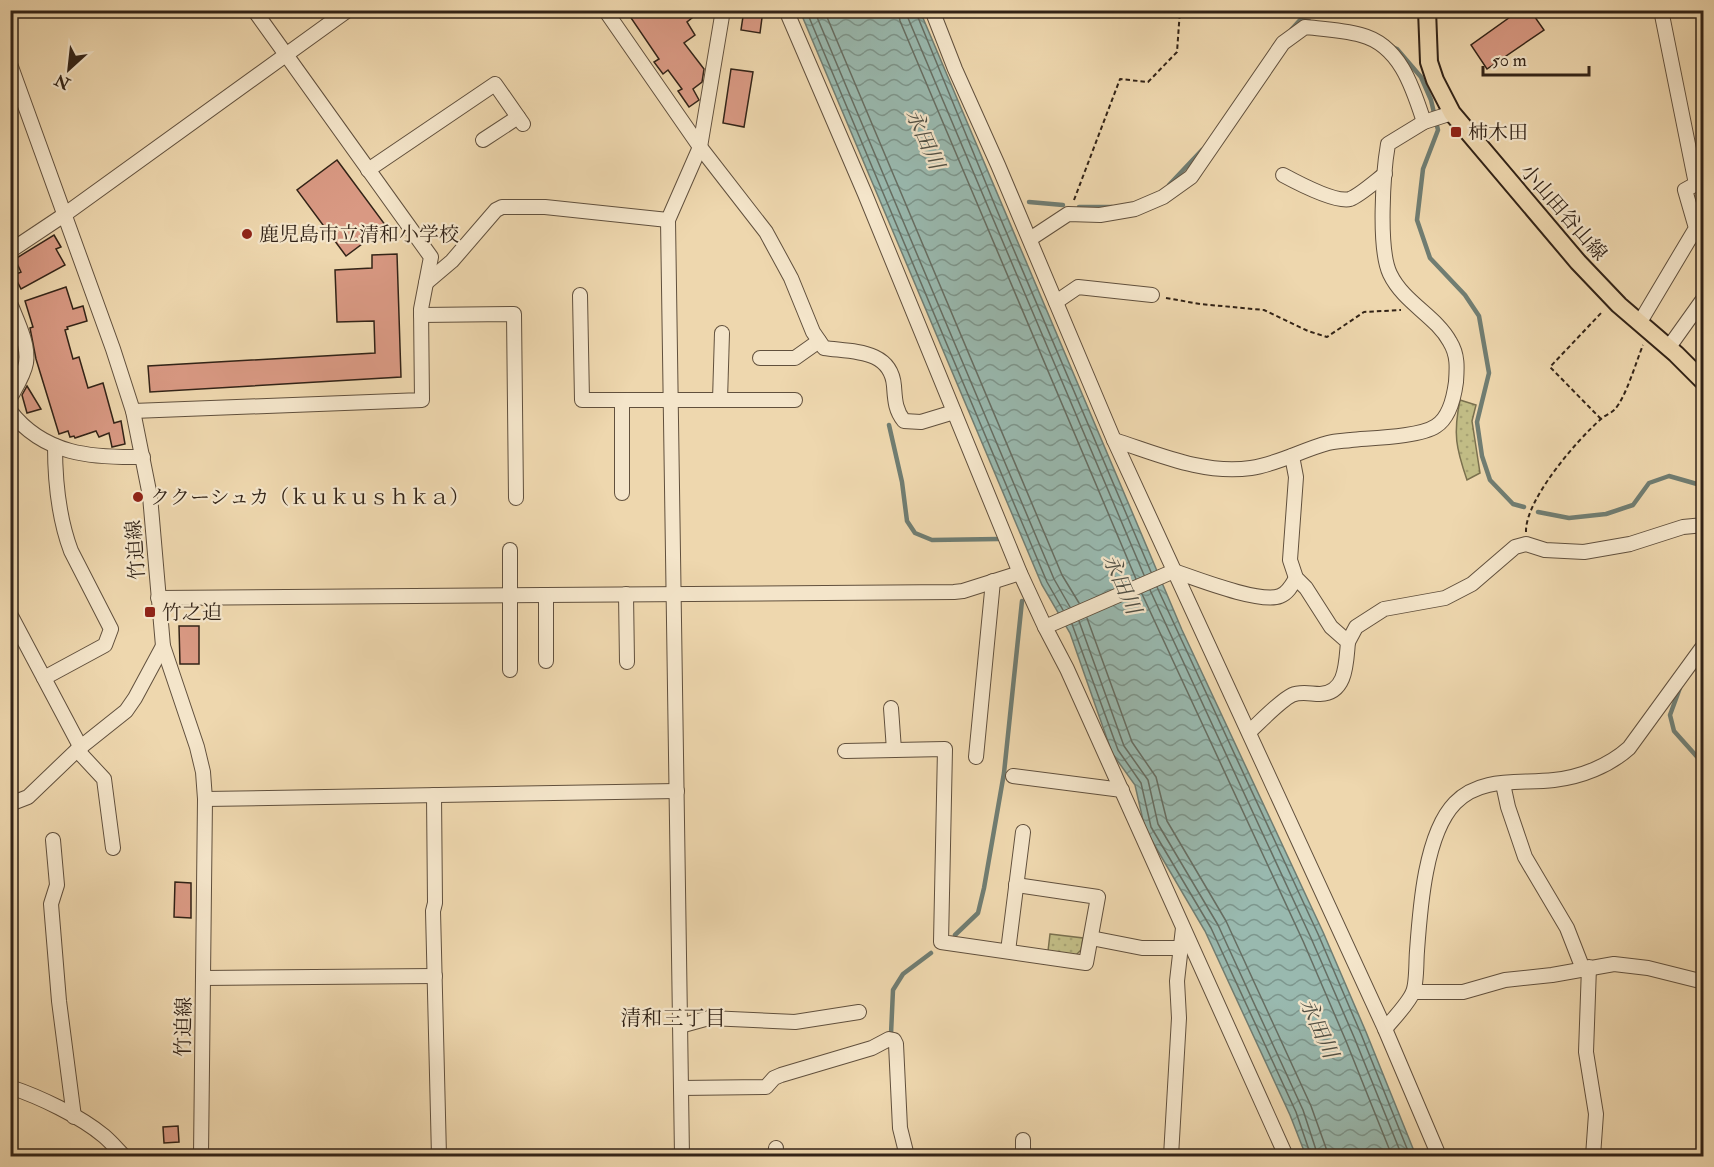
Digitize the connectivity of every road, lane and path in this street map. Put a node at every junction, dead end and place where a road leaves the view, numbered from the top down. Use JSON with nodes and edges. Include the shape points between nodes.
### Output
{"nodes":[{"id":1,"x":254,"y":10,"type":"edge"},
{"id":2,"x":348,"y":10,"type":"edge"},
{"id":3,"x":605,"y":10,"type":"edge"},
{"id":4,"x":723,"y":10,"type":"edge"},
{"id":5,"x":786,"y":10,"type":"edge"},
{"id":6,"x":932,"y":10,"type":"edge"},
{"id":7,"x":1180,"y":10,"type":"edge"},
{"id":8,"x":1426,"y":10,"type":"edge"},
{"id":9,"x":1661,"y":10,"type":"edge"},
{"id":10,"x":286,"y":56,"type":"junction"},
{"id":11,"x":10,"y":64,"type":"edge"},
{"id":12,"x":1448,"y":114,"type":"junction"},
{"id":13,"x":1425,"y":122,"type":"junction"},
{"id":14,"x":483,"y":140,"type":"dead end"},
{"id":15,"x":700,"y":147,"type":"junction"},
{"id":16,"x":368,"y":170,"type":"junction"},
{"id":17,"x":1385,"y":174,"type":"junction"},
{"id":18,"x":1283,"y":175,"type":"dead end"},
{"id":19,"x":1685,"y":190,"type":"junction"},
{"id":20,"x":1704,"y":191,"type":"edge"},
{"id":21,"x":1068,"y":214,"type":"junction"},
{"id":22,"x":64,"y":215,"type":"junction"},
{"id":23,"x":668,"y":220,"type":"junction"},
{"id":24,"x":1030,"y":239,"type":"junction"},
{"id":25,"x":10,"y":250,"type":"edge"},
{"id":26,"x":426,"y":283,"type":"junction"},
{"id":27,"x":580,"y":295,"type":"dead end"},
{"id":28,"x":1152,"y":295,"type":"joint"},
{"id":29,"x":1704,"y":298,"type":"edge"},
{"id":30,"x":1614,"y":300,"type":"junction"},
{"id":31,"x":1056,"y":302,"type":"junction"},
{"id":32,"x":10,"y":303,"type":"edge"},
{"id":33,"x":1419,"y":310,"type":"junction"},
{"id":34,"x":421,"y":315,"type":"junction"},
{"id":35,"x":1640,"y":322,"type":"junction"},
{"id":36,"x":722,"y":333,"type":"dead end"},
{"id":37,"x":1654,"y":334,"type":"junction"},
{"id":38,"x":819,"y":341,"type":"junction"},
{"id":39,"x":1669,"y":347,"type":"junction"},
{"id":40,"x":760,"y":358,"type":"dead end"},
{"id":41,"x":1704,"y":382,"type":"edge"},
{"id":42,"x":10,"y":398,"type":"edge"},
{"id":43,"x":622,"y":400,"type":"junction"},
{"id":44,"x":671,"y":400,"type":"junction"},
{"id":45,"x":720,"y":400,"type":"junction"},
{"id":46,"x":795,"y":400,"type":"dead end"},
{"id":47,"x":10,"y":411,"type":"edge"},
{"id":48,"x":133,"y":411,"type":"junction"},
{"id":49,"x":954,"y":412,"type":"junction"},
{"id":50,"x":1600,"y":419,"type":"junction"},
{"id":51,"x":1114,"y":441,"type":"junction"},
{"id":52,"x":55,"y":446,"type":"junction"},
{"id":53,"x":1292,"y":456,"type":"junction"},
{"id":54,"x":143,"y":457,"type":"junction"},
{"id":55,"x":621,"y":493,"type":"dead end"},
{"id":56,"x":516,"y":498,"type":"dead end"},
{"id":57,"x":1704,"y":525,"type":"edge"},
{"id":58,"x":1526,"y":544,"type":"junction"},
{"id":59,"x":510,"y":550,"type":"dead end"},
{"id":60,"x":1174,"y":571,"type":"junction"},
{"id":61,"x":1020,"y":573,"type":"junction"},
{"id":62,"x":1296,"y":578,"type":"junction"},
{"id":63,"x":993,"y":581,"type":"junction"},
{"id":64,"x":626,"y":594,"type":"junction"},
{"id":65,"x":674,"y":594,"type":"junction"},
{"id":66,"x":510,"y":595,"type":"junction"},
{"id":67,"x":546,"y":595,"type":"junction"},
{"id":68,"x":158,"y":598,"type":"junction"},
{"id":69,"x":10,"y":614,"type":"edge"},
{"id":70,"x":1045,"y":627,"type":"junction"},
{"id":71,"x":1348,"y":642,"type":"junction"},
{"id":72,"x":1704,"y":645,"type":"edge"},
{"id":73,"x":163,"y":646,"type":"junction"},
{"id":74,"x":546,"y":661,"type":"dead end"},
{"id":75,"x":627,"y":662,"type":"dead end"},
{"id":76,"x":510,"y":670,"type":"dead end"},
{"id":77,"x":44,"y":678,"type":"junction"},
{"id":78,"x":891,"y":708,"type":"dead end"},
{"id":79,"x":1249,"y":732,"type":"junction"},
{"id":80,"x":79,"y":749,"type":"junction"},
{"id":81,"x":894,"y":750,"type":"junction"},
{"id":82,"x":845,"y":751,"type":"dead end"},
{"id":83,"x":976,"y":757,"type":"dead end"},
{"id":84,"x":1013,"y":776,"type":"dead end"},
{"id":85,"x":1503,"y":784,"type":"junction"},
{"id":86,"x":1122,"y":790,"type":"junction"},
{"id":87,"x":677,"y":791,"type":"junction"},
{"id":88,"x":434,"y":795,"type":"junction"},
{"id":89,"x":205,"y":799,"type":"junction"},
{"id":90,"x":10,"y":804,"type":"edge"},
{"id":91,"x":1023,"y":832,"type":"dead end"},
{"id":92,"x":53,"y":840,"type":"dead end"},
{"id":93,"x":113,"y":848,"type":"dead end"},
{"id":94,"x":1016,"y":885,"type":"junction"},
{"id":95,"x":1183,"y":928,"type":"junction"},
{"id":96,"x":1091,"y":938,"type":"junction"},
{"id":97,"x":1180,"y":948,"type":"junction"},
{"id":98,"x":1008,"y":951,"type":"junction"},
{"id":99,"x":1586,"y":968,"type":"junction"},
{"id":100,"x":435,"y":976,"type":"junction"},
{"id":101,"x":203,"y":978,"type":"junction"},
{"id":102,"x":1704,"y":982,"type":"edge"},
{"id":103,"x":1414,"y":992,"type":"junction"},
{"id":104,"x":859,"y":1012,"type":"dead end"},
{"id":105,"x":680,"y":1026,"type":"junction"},
{"id":106,"x":1385,"y":1029,"type":"junction"},
{"id":107,"x":10,"y":1087,"type":"edge"},
{"id":108,"x":681,"y":1088,"type":"junction"},
{"id":109,"x":74,"y":1117,"type":"junction"},
{"id":110,"x":1023,"y":1140,"type":"dead end"},
{"id":111,"x":124,"y":1156,"type":"edge"},
{"id":112,"x":201,"y":1156,"type":"edge"},
{"id":113,"x":439,"y":1156,"type":"edge"},
{"id":114,"x":682,"y":1156,"type":"edge"},
{"id":115,"x":907,"y":1156,"type":"edge"},
{"id":116,"x":1023,"y":1156,"type":"edge"},
{"id":117,"x":1171,"y":1156,"type":"edge"},
{"id":118,"x":1286,"y":1156,"type":"edge"},
{"id":119,"x":1438,"y":1156,"type":"edge"},
{"id":120,"x":1593,"y":1156,"type":"edge"}],
"edges":[{"from":1,"to":10,"type":"street"},
{"from":2,"to":10,"type":"street"},
{"from":3,"to":15,"type":"street"},
{"from":4,"to":15,"type":"street"},
{"from":5,"to":49,"type":"street"},
{"from":6,"to":24,"type":"street"},
{"from":7,"to":21,"type":"path","via":[[1177,52],[1148,82],[1120,79]]},
{"from":8,"to":12,"type":"main road","name":"小山田谷山線","via":[[1429,62]]},
{"from":9,"to":19,"type":"street","via":[[1696,184]]},
{"from":10,"to":16,"type":"street"},
{"from":10,"to":22,"type":"street"},
{"from":11,"to":22,"type":"street","name":"竹迫線"},
{"from":12,"to":13,"type":"street"},
{"from":12,"to":30,"type":"main road","name":"小山田谷山線"},
{"from":13,"to":17,"type":"street","via":[[1388,144]]},
{"from":13,"to":21,"type":"street","via":[[1402,67],[1383,46],[1363,35],[1305,27],[1283,43],[1191,177],[1135,209],[1100,215]]},
{"from":14,"to":16,"type":"street","via":[[521,120],[495,84]]},
{"from":15,"to":23,"type":"street"},
{"from":15,"to":38,"type":"street","via":[[766,232]]},
{"from":16,"to":26,"type":"street","via":[[431,256]]},
{"from":17,"to":18,"type":"street","via":[[1351,199],[1307,188]]},
{"from":17,"to":33,"type":"street","via":[[1383,252],[1390,275]]},
{"from":19,"to":20,"type":"street"},
{"from":19,"to":35,"type":"street","via":[[1696,228]]},
{"from":21,"to":24,"type":"street"},
{"from":22,"to":25,"type":"street"},
{"from":22,"to":48,"type":"street","name":"竹迫線"},
{"from":23,"to":26,"type":"street","via":[[545,207],[502,207]]},
{"from":23,"to":44,"type":"street"},
{"from":24,"to":31,"type":"street"},
{"from":26,"to":34,"type":"street"},
{"from":27,"to":43,"type":"street","via":[[582,400]]},
{"from":28,"to":31,"type":"street","via":[[1078,287]]},
{"from":28,"to":33,"type":"path","via":[[1264,310],[1327,337],[1364,312]]},
{"from":29,"to":39,"type":"street"},
{"from":30,"to":35,"type":"main road","name":"小山田谷山線"},
{"from":30,"to":50,"type":"path","via":[[1550,368]]},
{"from":31,"to":51,"type":"street"},
{"from":32,"to":42,"type":"street","via":[[27,355],[22,376]]},
{"from":33,"to":53,"type":"street","via":[[1443,332],[1455,354],[1455,387],[1442,420],[1435,427],[1414,433],[1329,443]]},
{"from":34,"to":48,"type":"street","via":[[422,400]]},
{"from":34,"to":56,"type":"street","via":[[514,314]]},
{"from":35,"to":37,"type":"main road","name":"小山田谷山線"},
{"from":36,"to":45,"type":"street"},
{"from":37,"to":39,"type":"main road","name":"小山田谷山線"},
{"from":37,"to":50,"type":"path","via":[[1643,344],[1616,408]]},
{"from":38,"to":40,"type":"street","via":[[795,358]]},
{"from":38,"to":49,"type":"street","via":[[824,348],[875,356],[885,362],[904,421],[921,423]]},
{"from":39,"to":41,"type":"main road","name":"小山田谷山線"},
{"from":43,"to":44,"type":"street"},
{"from":43,"to":55,"type":"street"},
{"from":44,"to":45,"type":"street"},
{"from":44,"to":65,"type":"street"},
{"from":45,"to":46,"type":"street"},
{"from":47,"to":52,"type":"street","via":[[31,434]]},
{"from":48,"to":54,"type":"street","name":"竹迫線"},
{"from":49,"to":61,"type":"street"},
{"from":50,"to":58,"type":"path","via":[[1563,459],[1533,502],[1526,524]]},
{"from":51,"to":53,"type":"street","via":[[1218,469],[1251,468]]},
{"from":51,"to":60,"type":"street"},
{"from":52,"to":54,"type":"street","via":[[88,455]]},
{"from":52,"to":77,"type":"street","via":[[66,537],[111,629],[105,645]]},
{"from":53,"to":62,"type":"street","via":[[1296,477],[1290,560]]},
{"from":54,"to":68,"type":"street","name":"竹迫線"},
{"from":57,"to":58,"type":"street","via":[[1584,552],[1545,550]]},
{"from":58,"to":71,"type":"street","via":[[1515,547],[1472,584],[1445,598],[1384,609],[1356,627]]},
{"from":59,"to":66,"type":"street"},
{"from":60,"to":62,"type":"street","via":[[1263,597],[1285,593]]},
{"from":60,"to":70,"type":"street"},
{"from":60,"to":79,"type":"street"},
{"from":61,"to":63,"type":"street"},
{"from":61,"to":70,"type":"street"},
{"from":62,"to":71,"type":"street","via":[[1331,627]]},
{"from":63,"to":65,"type":"street","via":[[963,591]]},
{"from":63,"to":83,"type":"street"},
{"from":64,"to":65,"type":"street"},
{"from":64,"to":67,"type":"street"},
{"from":64,"to":75,"type":"street"},
{"from":65,"to":87,"type":"street"},
{"from":66,"to":67,"type":"street"},
{"from":66,"to":68,"type":"street"},
{"from":66,"to":76,"type":"street"},
{"from":67,"to":74,"type":"street"},
{"from":68,"to":73,"type":"street","name":"竹迫線"},
{"from":69,"to":77,"type":"street"},
{"from":70,"to":86,"type":"street"},
{"from":71,"to":79,"type":"street","via":[[1346,665],[1338,687],[1332,692],[1292,695]]},
{"from":72,"to":85,"type":"street","via":[[1629,748],[1616,760],[1557,780]]},
{"from":73,"to":80,"type":"street","via":[[126,711]]},
{"from":73,"to":89,"type":"street","name":"竹迫線","via":[[197,747]]},
{"from":77,"to":80,"type":"street"},
{"from":78,"to":81,"type":"street"},
{"from":79,"to":106,"type":"street"},
{"from":80,"to":90,"type":"street","via":[[28,796]]},
{"from":80,"to":93,"type":"street","via":[[104,779]]},
{"from":81,"to":82,"type":"street"},
{"from":81,"to":98,"type":"street","via":[[945,749],[941,942]]},
{"from":84,"to":86,"type":"street"},
{"from":85,"to":99,"type":"street","via":[[1525,856]]},
{"from":85,"to":103,"type":"street","via":[[1486,784],[1469,791],[1456,801],[1439,825],[1426,875]]},
{"from":86,"to":95,"type":"street"},
{"from":87,"to":88,"type":"street"},
{"from":87,"to":105,"type":"street"},
{"from":88,"to":89,"type":"street"},
{"from":88,"to":100,"type":"street"},
{"from":89,"to":101,"type":"street","name":"竹迫線"},
{"from":91,"to":94,"type":"street"},
{"from":92,"to":109,"type":"street","via":[[57,885],[51,904]]},
{"from":94,"to":96,"type":"street","via":[[1098,897]]},
{"from":94,"to":98,"type":"street"},
{"from":95,"to":97,"type":"street"},
{"from":95,"to":118,"type":"street"},
{"from":96,"to":97,"type":"street","via":[[1142,948]]},
{"from":96,"to":98,"type":"street","via":[[1086,963]]},
{"from":97,"to":117,"type":"street"},
{"from":99,"to":102,"type":"street","via":[[1614,964],[1648,968]]},
{"from":99,"to":103,"type":"street","via":[[1505,980],[1462,992]]},
{"from":99,"to":120,"type":"street","via":[[1586,1052],[1596,1114]]},
{"from":100,"to":101,"type":"street"},
{"from":100,"to":113,"type":"street"},
{"from":101,"to":112,"type":"street","name":"竹迫線"},
{"from":103,"to":106,"type":"street"},
{"from":104,"to":105,"type":"street","via":[[795,1022],[709,1018]]},
{"from":105,"to":108,"type":"street"},
{"from":106,"to":119,"type":"street"},
{"from":107,"to":109,"type":"street"},
{"from":108,"to":114,"type":"street"},
{"from":108,"to":115,"type":"street","via":[[766,1087],[781,1075],[894,1040],[900,1128]]},
{"from":109,"to":111,"type":"street","via":[[104,1135]]},
{"from":110,"to":116,"type":"street"}]}
